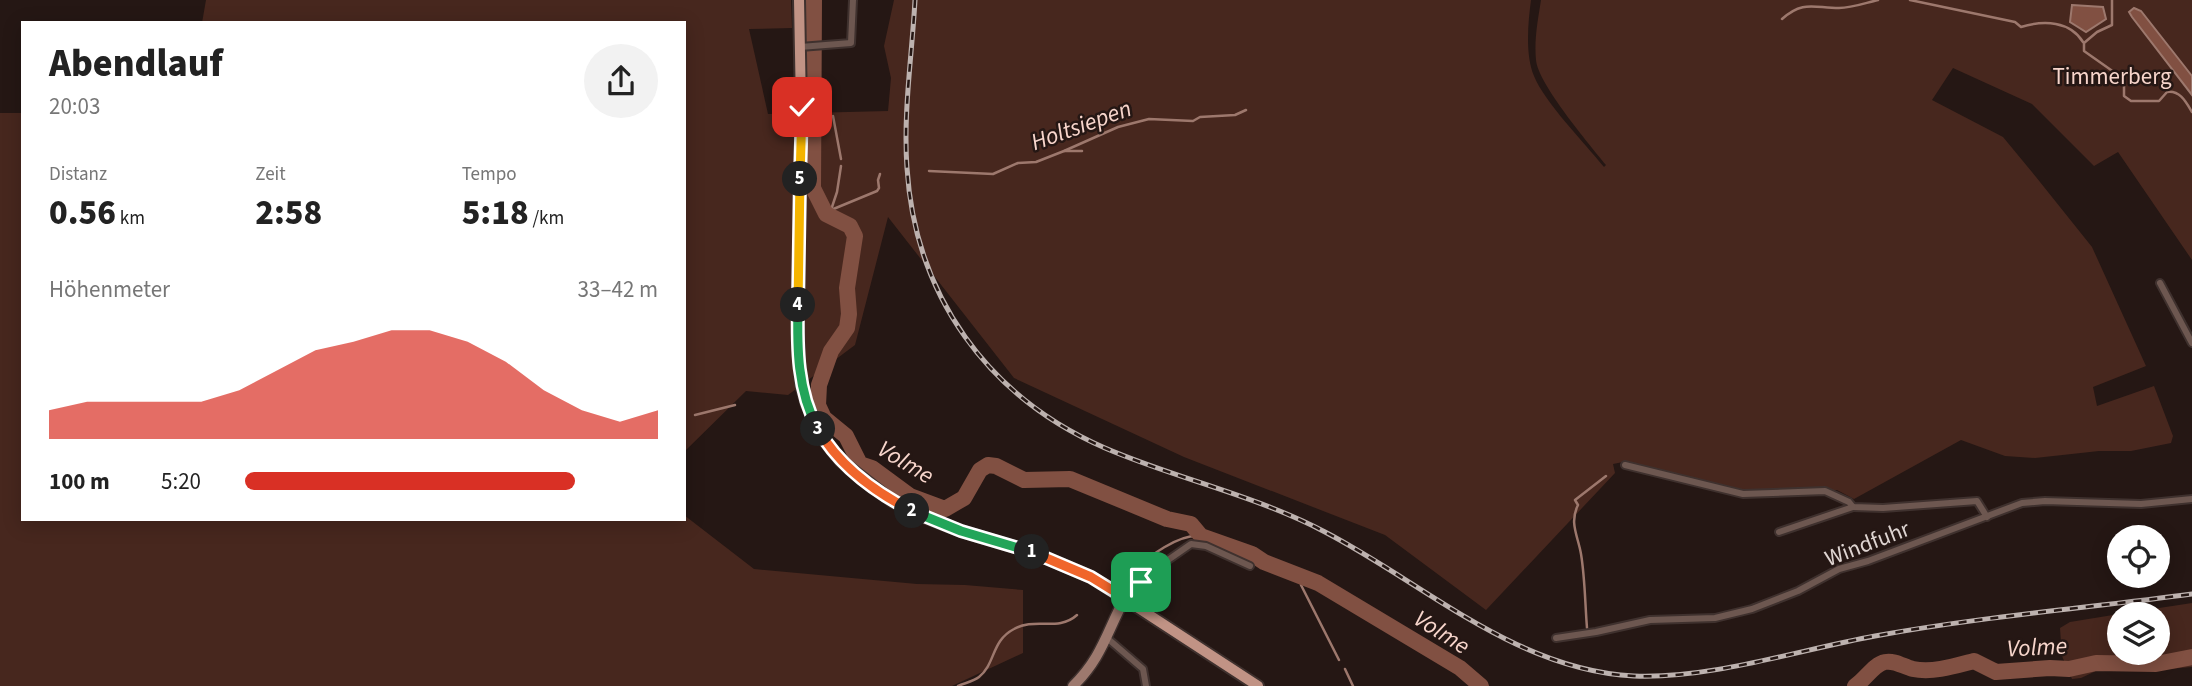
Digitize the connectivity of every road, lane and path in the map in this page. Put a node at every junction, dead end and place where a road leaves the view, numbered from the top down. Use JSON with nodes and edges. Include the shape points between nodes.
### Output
{"nodes":[{"id":1,"x":799,"y":0,"type":"edge"},
{"id":2,"x":853,"y":0,"type":"edge"},
{"id":3,"x":804,"y":47,"type":"junction"},
{"id":4,"x":2160,"y":283,"type":"dead end"},
{"id":5,"x":2192,"y":343,"type":"edge"},
{"id":6,"x":1625,"y":465,"type":"dead end"},
{"id":7,"x":2192,"y":499,"type":"edge"},
{"id":8,"x":1853,"y":507,"type":"junction"},
{"id":9,"x":1986,"y":517,"type":"junction"},
{"id":10,"x":1779,"y":532,"type":"dead end"},
{"id":11,"x":1250,"y":566,"type":"dead end"},
{"id":12,"x":1125,"y":598,"type":"junction"},
{"id":13,"x":1107,"y":638,"type":"junction"},
{"id":14,"x":1556,"y":638,"type":"dead end"},
{"id":15,"x":1073,"y":686,"type":"edge"},
{"id":16,"x":1146,"y":686,"type":"edge"},
{"id":17,"x":1258,"y":686,"type":"edge"}],
"edges":[{"from":1,"to":3,"type":"main road"},
{"from":2,"to":3,"type":"street","via":[[851,43]]},
{"from":3,"to":12,"type":"main road","via":[[798,319],[802,384],[824,440],[841,461],[892,501],[961,531],[1035,553],[1091,577]]},
{"from":4,"to":5,"type":"street"},
{"from":6,"to":8,"type":"street","via":[[1743,494],[1825,491]]},
{"from":7,"to":9,"type":"street","name":"Windfuhr","via":[[2141,504],[2031,502]]},
{"from":8,"to":9,"type":"street","via":[[1977,501]]},
{"from":8,"to":10,"type":"street"},
{"from":9,"to":14,"type":"street","name":"Windfuhr","via":[[1839,569],[1752,609],[1715,618],[1650,620]]},
{"from":11,"to":12,"type":"street","via":[[1191,544]]},
{"from":12,"to":13,"type":"main road"},
{"from":12,"to":17,"type":"main road"},
{"from":13,"to":15,"type":"main road"},
{"from":13,"to":16,"type":"street","via":[[1143,669]]}]}
